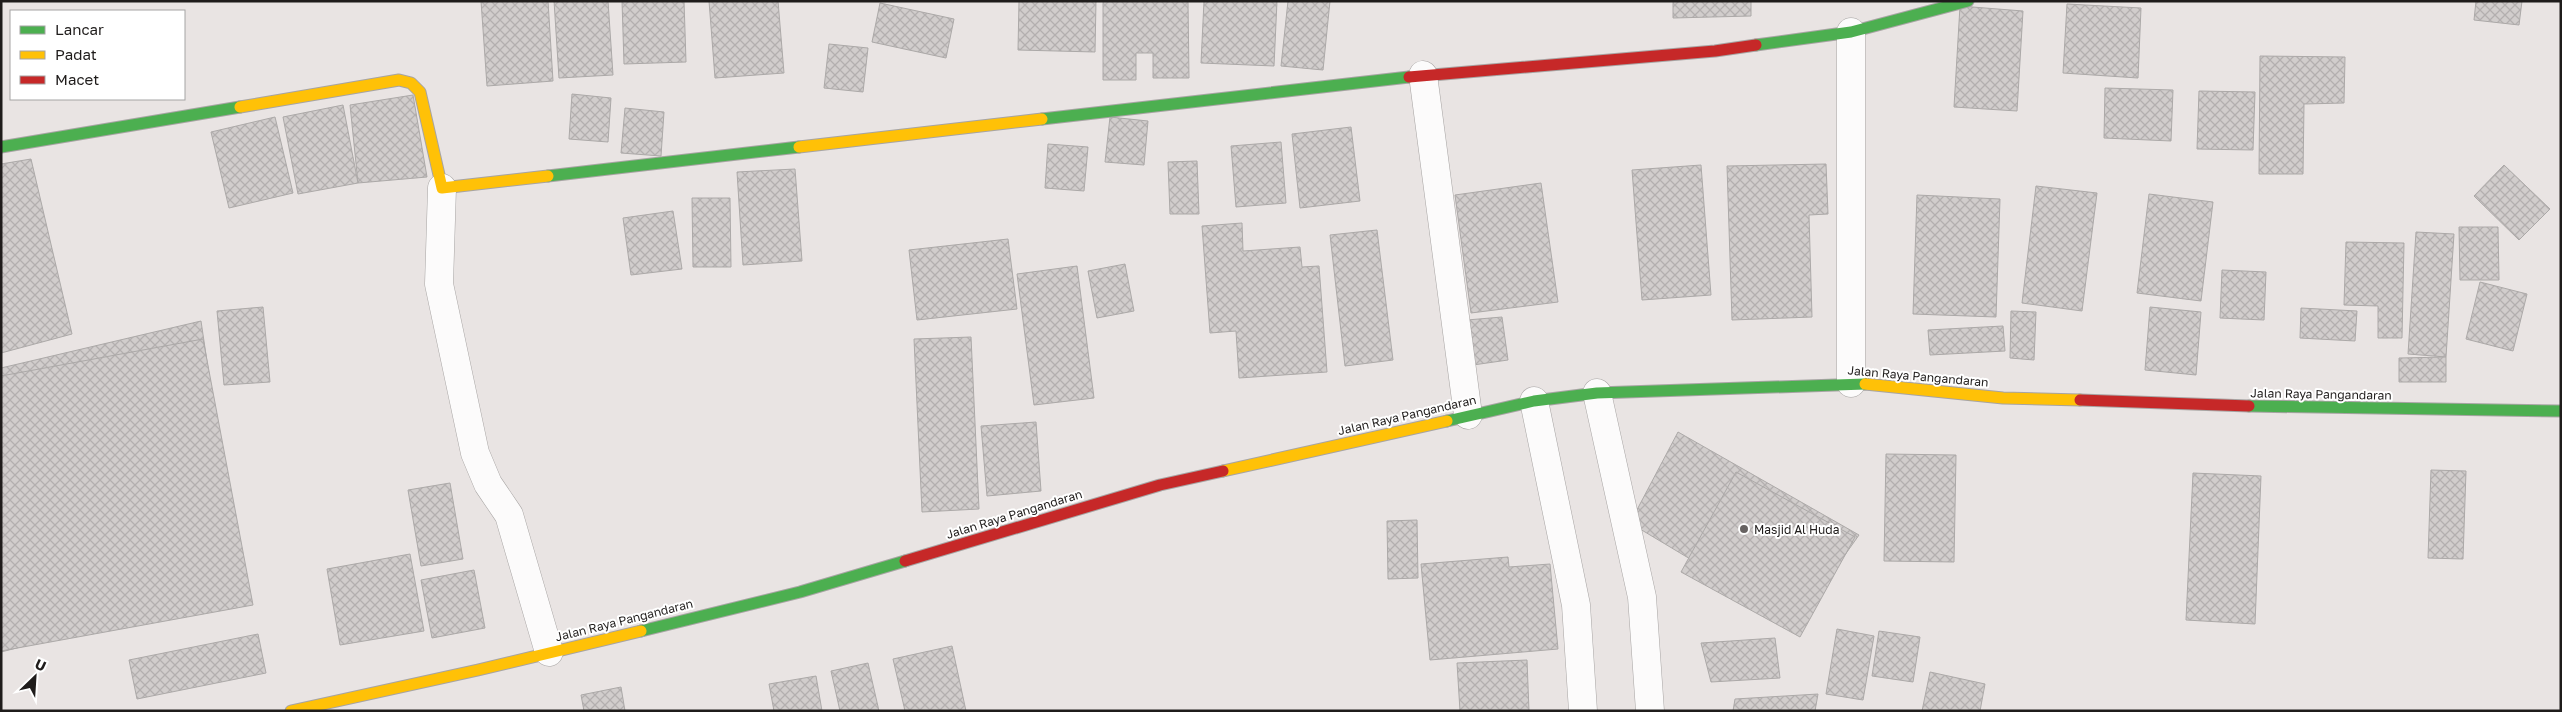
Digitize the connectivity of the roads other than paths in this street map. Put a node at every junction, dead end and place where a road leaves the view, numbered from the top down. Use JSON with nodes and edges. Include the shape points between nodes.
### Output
{"nodes":[{"id":1,"x":1968,"y":1,"type":"edge"},
{"id":2,"x":1851,"y":32,"type":"junction"},
{"id":3,"x":1423,"y":75,"type":"junction"},
{"id":4,"x":1,"y":148,"type":"edge"},
{"id":5,"x":442,"y":188,"type":"junction"},
{"id":6,"x":1852,"y":383,"type":"junction"},
{"id":7,"x":1597,"y":393,"type":"junction"},
{"id":8,"x":1534,"y":401,"type":"junction"},
{"id":9,"x":2561,"y":411,"type":"edge"},
{"id":10,"x":1468,"y":415,"type":"junction"},
{"id":11,"x":549,"y":652,"type":"junction"},
{"id":12,"x":291,"y":711,"type":"edge"},
{"id":13,"x":1583,"y":711,"type":"edge"},
{"id":14,"x":1650,"y":711,"type":"edge"}],
"edges":[{"from":1,"to":2,"type":"main road"},
{"from":2,"to":3,"type":"main road","via":[[1714,51]]},
{"from":2,"to":6,"type":"street"},
{"from":3,"to":5,"type":"main road"},
{"from":3,"to":10,"type":"street"},
{"from":4,"to":5,"type":"main road","via":[[399,80],[411,83],[420,92]]},
{"from":5,"to":11,"type":"street","via":[[439,284],[476,453],[488,484],[509,515]]},
{"from":6,"to":7,"type":"main road","name":"Jalan Raya Pangandaran"},
{"from":6,"to":9,"type":"main road","name":"Jalan Raya Pangandaran","via":[[2003,398],[2312,408]]},
{"from":7,"to":8,"type":"main road","name":"Jalan Raya Pangandaran"},
{"from":7,"to":14,"type":"street","via":[[1642,597]]},
{"from":8,"to":10,"type":"main road","name":"Jalan Raya Pangandaran"},
{"from":8,"to":13,"type":"street","via":[[1576,605]]},
{"from":10,"to":11,"type":"main road","name":"Jalan Raya Pangandaran","via":[[1160,485],[800,592]]},
{"from":11,"to":12,"type":"main road","name":"Jalan Raya Pangandaran"}]}
